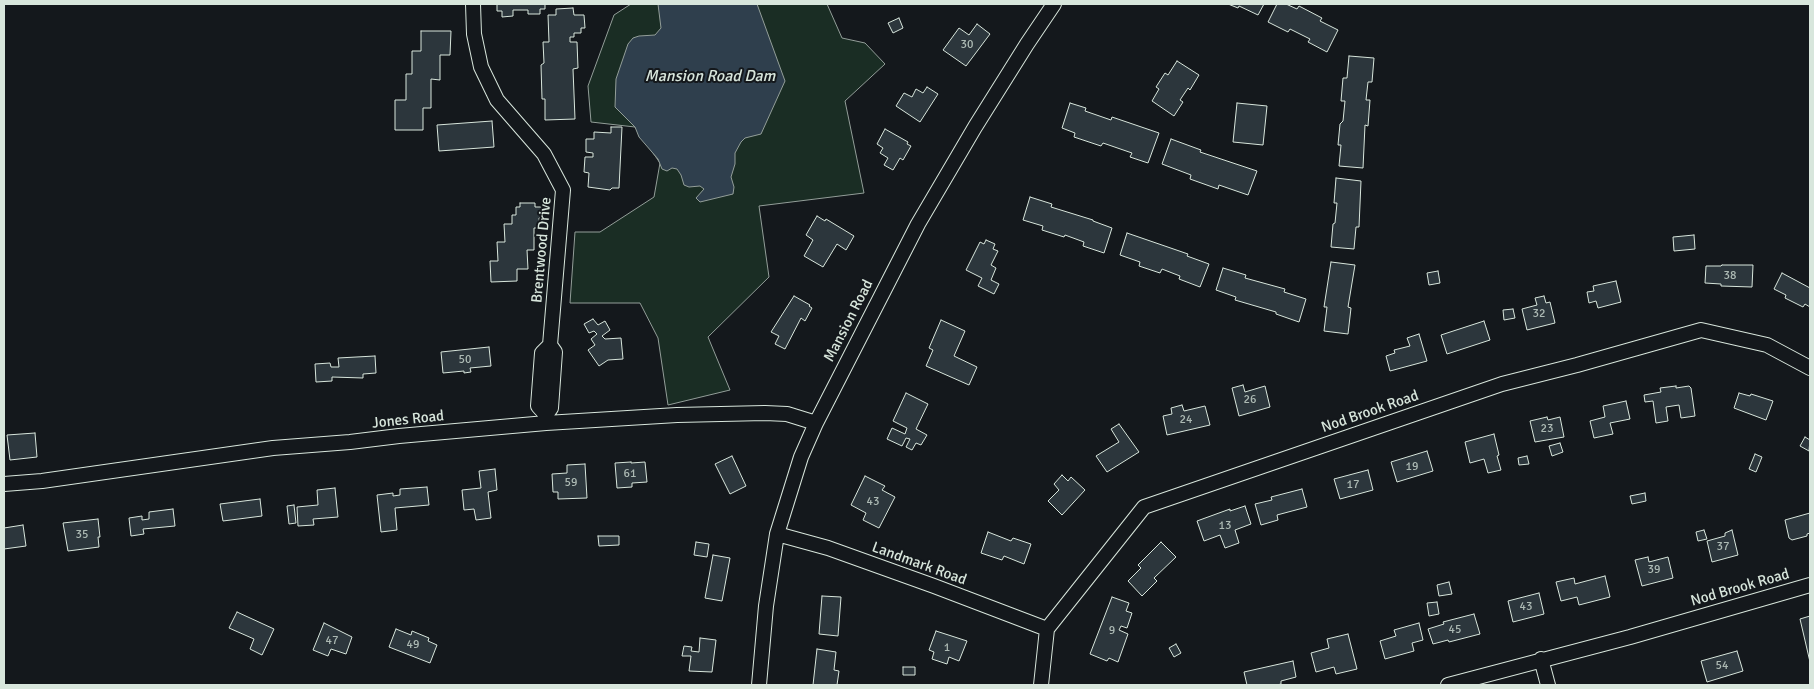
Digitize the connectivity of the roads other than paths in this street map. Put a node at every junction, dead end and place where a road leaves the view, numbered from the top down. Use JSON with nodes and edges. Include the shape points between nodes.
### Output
{"nodes":[{"id":1,"x":473,"y":4,"type":"edge"},
{"id":2,"x":1054,"y":4,"type":"edge"},
{"id":3,"x":1810,"y":368,"type":"edge"},
{"id":4,"x":546,"y":419,"type":"junction"},
{"id":5,"x":816,"y":423,"type":"junction"},
{"id":6,"x":4,"y":484,"type":"edge"},
{"id":7,"x":777,"y":534,"type":"junction"},
{"id":8,"x":1810,"y":585,"type":"edge"},
{"id":9,"x":1047,"y":629,"type":"junction"},
{"id":10,"x":1541,"y":659,"type":"junction"},
{"id":11,"x":760,"y":685,"type":"edge"},
{"id":12,"x":1041,"y":685,"type":"edge"},
{"id":13,"x":1448,"y":685,"type":"edge"},
{"id":14,"x":1548,"y":685,"type":"edge"}],
"edges":[{"from":1,"to":4,"type":"street","name":"Brentwood Drive","via":[[474,34],[481,68],[496,100],[544,154],[563,190],[550,345],[542,353],[538,406]]},
{"from":2,"to":5,"type":"street","name":"Mansion Road","via":[[992,98],[918,224]]},
{"from":3,"to":9,"type":"street","name":"Nod Brook Road","via":[[1767,345],[1701,330],[1502,384],[1411,414],[1144,507]]},
{"from":4,"to":5,"type":"street","name":"Jones Road","via":[[736,413],[787,414]]},
{"from":4,"to":6,"type":"street","name":"Jones Road","via":[[273,448]]},
{"from":5,"to":7,"type":"street","name":"Mansion Road","via":[[801,457]]},
{"from":7,"to":9,"type":"street","name":"Landmark Road","via":[[828,548]]},
{"from":7,"to":11,"type":"street","name":"Mansion Road","via":[[766,606]]},
{"from":8,"to":10,"type":"street","name":"Nod Brook Road"},
{"from":9,"to":12,"type":"street"},
{"from":10,"to":13,"type":"street","name":"Nod Brook Road"},
{"from":10,"to":14,"type":"street"}]}
